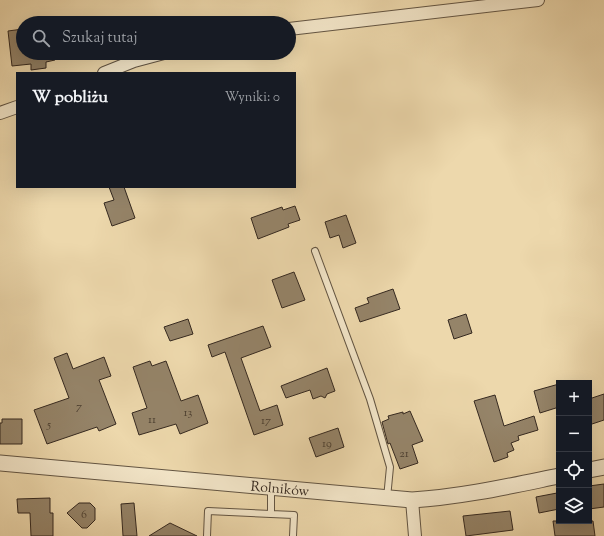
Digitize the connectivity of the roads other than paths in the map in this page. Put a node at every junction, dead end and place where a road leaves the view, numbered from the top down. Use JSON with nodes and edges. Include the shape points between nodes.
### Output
{"nodes":[{"id":1,"x":538,"y":0,"type":"edge"},
{"id":2,"x":296,"y":29,"type":"edge"},
{"id":3,"x":138,"y":60,"type":"edge"},
{"id":4,"x":106,"y":72,"type":"edge"},
{"id":5,"x":16,"y":107,"type":"edge"},
{"id":6,"x":0,"y":113,"type":"edge"},
{"id":7,"x":315,"y":251,"type":"dead end"},
{"id":8,"x":0,"y":463,"type":"edge"},
{"id":9,"x":604,"y":467,"type":"edge"},
{"id":10,"x":592,"y":469,"type":"edge"},
{"id":11,"x":556,"y":477,"type":"edge"},
{"id":12,"x":271,"y":488,"type":"junction"},
{"id":13,"x":387,"y":498,"type":"junction"},
{"id":14,"x":412,"y":500,"type":"junction"},
{"id":15,"x":271,"y":514,"type":"junction"},
{"id":16,"x":207,"y":536,"type":"edge"},
{"id":17,"x":293,"y":536,"type":"edge"},
{"id":18,"x":415,"y":536,"type":"edge"}],
"edges":[{"from":1,"to":2,"type":"street"},
{"from":3,"to":4,"type":"street"},
{"from":5,"to":6,"type":"street"},
{"from":7,"to":13,"type":"lane","via":[[370,400],[390,467]]},
{"from":8,"to":12,"type":"street","name":"Rolników"},
{"from":9,"to":10,"type":"street"},
{"from":11,"to":14,"type":"street","name":"Rolników","via":[[468,494]]},
{"from":12,"to":13,"type":"street","name":"Rolników"},
{"from":12,"to":15,"type":"lane"},
{"from":13,"to":14,"type":"street","name":"Rolników"},
{"from":14,"to":18,"type":"street"},
{"from":15,"to":16,"type":"lane","via":[[208,511]]},
{"from":15,"to":17,"type":"lane","via":[[294,515]]}]}
